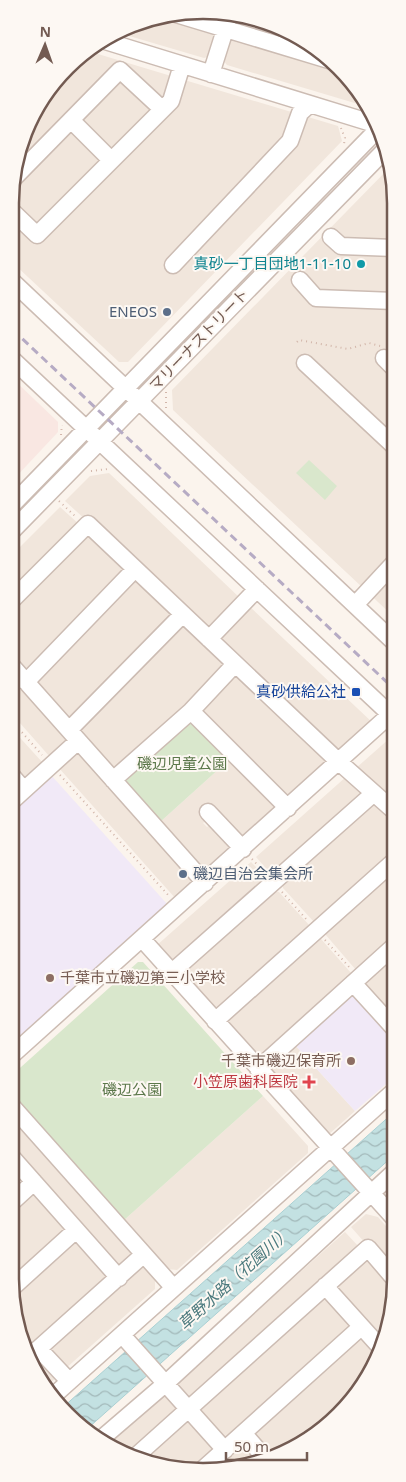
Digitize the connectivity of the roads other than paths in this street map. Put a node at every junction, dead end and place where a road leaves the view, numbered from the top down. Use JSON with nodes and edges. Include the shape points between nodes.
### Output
{"nodes":[{"id":1,"x":213,"y":19,"type":"edge"},
{"id":2,"x":228,"y":21,"type":"edge"},
{"id":3,"x":105,"y":47,"type":"edge"},
{"id":4,"x":307,"y":51,"type":"edge"},
{"id":5,"x":182,"y":65,"type":"junction"},
{"id":6,"x":211,"y":74,"type":"junction"},
{"id":7,"x":310,"y":104,"type":"junction"},
{"id":8,"x":162,"y":109,"type":"junction"},
{"id":9,"x":71,"y":120,"type":"junction"},
{"id":10,"x":368,"y":123,"type":"edge"},
{"id":11,"x":373,"y":132,"type":"edge"},
{"id":12,"x":381,"y":154,"type":"edge"},
{"id":13,"x":112,"y":160,"type":"junction"},
{"id":14,"x":21,"y":170,"type":"edge"},
{"id":15,"x":19,"y":218,"type":"edge"},
{"id":16,"x":331,"y":237,"type":"dead end"},
{"id":17,"x":387,"y":248,"type":"edge"},
{"id":18,"x":173,"y":265,"type":"dead end"},
{"id":19,"x":300,"y":280,"type":"dead end"},
{"id":20,"x":19,"y":288,"type":"edge"},
{"id":21,"x":387,"y":301,"type":"edge"},
{"id":22,"x":306,"y":363,"type":"dead end"},
{"id":23,"x":19,"y":366,"type":"edge"},
{"id":24,"x":125,"y":388,"type":"junction"},
{"id":25,"x":139,"y":402,"type":"junction"},
{"id":26,"x":86,"y":428,"type":"junction"},
{"id":27,"x":387,"y":439,"type":"edge"},
{"id":28,"x":100,"y":442,"type":"junction"},
{"id":29,"x":19,"y":497,"type":"edge"},
{"id":30,"x":19,"y":534,"type":"edge"},
{"id":31,"x":135,"y":569,"type":"junction"},
{"id":32,"x":387,"y":572,"type":"edge"},
{"id":33,"x":257,"y":590,"type":"junction"},
{"id":34,"x":19,"y":593,"type":"edge"},
{"id":35,"x":355,"y":605,"type":"junction"},
{"id":36,"x":183,"y":614,"type":"junction"},
{"id":37,"x":387,"y":635,"type":"edge"},
{"id":38,"x":209,"y":639,"type":"junction"},
{"id":39,"x":235,"y":664,"type":"junction"},
{"id":40,"x":19,"y":674,"type":"edge"},
{"id":41,"x":26,"y":682,"type":"junction"},
{"id":42,"x":387,"y":709,"type":"edge"},
{"id":43,"x":191,"y":711,"type":"junction"},
{"id":44,"x":387,"y":719,"type":"edge"},
{"id":45,"x":74,"y":736,"type":"junction"},
{"id":46,"x":339,"y":762,"type":"junction"},
{"id":47,"x":113,"y":780,"type":"junction"},
{"id":48,"x":19,"y":784,"type":"edge"},
{"id":49,"x":24,"y":790,"type":"junction"},
{"id":50,"x":374,"y":794,"type":"junction"},
{"id":51,"x":19,"y":795,"type":"edge"},
{"id":52,"x":387,"y":805,"type":"edge"},
{"id":53,"x":288,"y":808,"type":"junction"},
{"id":54,"x":208,"y":812,"type":"dead end"},
{"id":55,"x":246,"y":853,"type":"junction"},
{"id":56,"x":387,"y":867,"type":"edge"},
{"id":57,"x":205,"y":883,"type":"junction"},
{"id":58,"x":142,"y":939,"type":"junction"},
{"id":59,"x":387,"y":952,"type":"edge"},
{"id":60,"x":172,"y":972,"type":"junction"},
{"id":61,"x":356,"y":980,"type":"junction"},
{"id":62,"x":387,"y":1019,"type":"edge"},
{"id":63,"x":215,"y":1021,"type":"junction"},
{"id":64,"x":19,"y":1049,"type":"edge"},
{"id":65,"x":258,"y":1069,"type":"junction"},
{"id":66,"x":387,"y":1097,"type":"edge"},
{"id":67,"x":19,"y":1119,"type":"edge"},
{"id":68,"x":330,"y":1146,"type":"junction"},
{"id":69,"x":19,"y":1165,"type":"edge"},
{"id":70,"x":387,"y":1178,"type":"edge"},
{"id":71,"x":34,"y":1182,"type":"junction"},
{"id":72,"x":370,"y":1192,"type":"junction"},
{"id":73,"x":19,"y":1196,"type":"edge"},
{"id":74,"x":387,"y":1211,"type":"edge"},
{"id":75,"x":76,"y":1230,"type":"junction"},
{"id":76,"x":143,"y":1256,"type":"junction"},
{"id":77,"x":387,"y":1270,"type":"edge"},
{"id":78,"x":119,"y":1278,"type":"junction"},
{"id":79,"x":19,"y":1282,"type":"edge"},
{"id":80,"x":325,"y":1286,"type":"junction"},
{"id":81,"x":173,"y":1287,"type":"junction"},
{"id":82,"x":361,"y":1327,"type":"junction"},
{"id":83,"x":122,"y":1335,"type":"junction"},
{"id":84,"x":376,"y":1342,"type":"edge"},
{"id":85,"x":34,"y":1354,"type":"edge"},
{"id":86,"x":36,"y":1355,"type":"edge"},
{"id":87,"x":69,"y":1381,"type":"junction"},
{"id":88,"x":165,"y":1384,"type":"junction"},
{"id":89,"x":57,"y":1391,"type":"edge"},
{"id":90,"x":188,"y":1409,"type":"junction"},
{"id":91,"x":243,"y":1433,"type":"junction"},
{"id":92,"x":105,"y":1435,"type":"edge"},
{"id":93,"x":225,"y":1450,"type":"junction"},
{"id":94,"x":140,"y":1452,"type":"edge"},
{"id":95,"x":261,"y":1453,"type":"edge"},
{"id":96,"x":210,"y":1463,"type":"edge"}],
"edges":[{"from":1,"to":2,"type":"street"},
{"from":2,"to":4,"type":"street"},
{"from":2,"to":6,"type":"street"},
{"from":3,"to":5,"type":"street"},
{"from":5,"to":6,"type":"street"},
{"from":5,"to":8,"type":"street","via":[[170,101]]},
{"from":6,"to":7,"type":"street"},
{"from":7,"to":10,"type":"street"},
{"from":7,"to":18,"type":"street","via":[[300,113],[290,141]]},
{"from":8,"to":9,"type":"street","via":[[120,70]]},
{"from":8,"to":13,"type":"street"},
{"from":9,"to":13,"type":"street"},
{"from":9,"to":14,"type":"street"},
{"from":11,"to":24,"type":"street","name":"マリーナストリート"},
{"from":12,"to":25,"type":"street","name":"マリーナストリート"},
{"from":13,"to":15,"type":"street","via":[[37,235]]},
{"from":16,"to":17,"type":"street","via":[[341,246]]},
{"from":19,"to":21,"type":"street","via":[[316,298]]},
{"from":20,"to":24,"type":"street"},
{"from":22,"to":27,"type":"street"},
{"from":23,"to":26,"type":"street"},
{"from":24,"to":25,"type":"street"},
{"from":24,"to":26,"type":"street","name":"マリーナストリート"},
{"from":25,"to":28,"type":"street","name":"マリーナストリート"},
{"from":25,"to":35,"type":"street"},
{"from":26,"to":28,"type":"street"},
{"from":26,"to":29,"type":"street","name":"マリーナストリート"},
{"from":28,"to":30,"type":"street","name":"マリーナストリート"},
{"from":28,"to":33,"type":"street"},
{"from":31,"to":34,"type":"street","via":[[88,524]]},
{"from":31,"to":36,"type":"street"},
{"from":31,"to":41,"type":"street"},
{"from":32,"to":35,"type":"street"},
{"from":33,"to":38,"type":"street"},
{"from":33,"to":42,"type":"street"},
{"from":35,"to":37,"type":"street"},
{"from":36,"to":38,"type":"street"},
{"from":36,"to":45,"type":"street"},
{"from":38,"to":39,"type":"street"},
{"from":39,"to":43,"type":"street"},
{"from":39,"to":46,"type":"street"},
{"from":40,"to":41,"type":"street"},
{"from":41,"to":45,"type":"street"},
{"from":43,"to":47,"type":"street"},
{"from":43,"to":53,"type":"street"},
{"from":44,"to":46,"type":"street"},
{"from":45,"to":47,"type":"street"},
{"from":45,"to":49,"type":"street","via":[[52,765]]},
{"from":46,"to":50,"type":"street"},
{"from":46,"to":53,"type":"street"},
{"from":47,"to":57,"type":"street"},
{"from":48,"to":49,"type":"street"},
{"from":49,"to":51,"type":"street"},
{"from":50,"to":52,"type":"street"},
{"from":50,"to":60,"type":"street"},
{"from":53,"to":55,"type":"street"},
{"from":54,"to":55,"type":"street"},
{"from":55,"to":57,"type":"street"},
{"from":56,"to":63,"type":"street"},
{"from":57,"to":58,"type":"street"},
{"from":58,"to":60,"type":"street"},
{"from":58,"to":64,"type":"street"},
{"from":59,"to":61,"type":"street"},
{"from":60,"to":63,"type":"street"},
{"from":61,"to":62,"type":"street"},
{"from":61,"to":65,"type":"street"},
{"from":63,"to":65,"type":"street"},
{"from":65,"to":68,"type":"street"},
{"from":66,"to":68,"type":"street"},
{"from":67,"to":76,"type":"street"},
{"from":68,"to":72,"type":"street"},
{"from":68,"to":81,"type":"street"},
{"from":69,"to":71,"type":"street"},
{"from":70,"to":72,"type":"street"},
{"from":71,"to":73,"type":"street"},
{"from":71,"to":75,"type":"street"},
{"from":72,"to":74,"type":"street"},
{"from":72,"to":88,"type":"street"},
{"from":75,"to":78,"type":"street"},
{"from":75,"to":79,"type":"street"},
{"from":76,"to":78,"type":"street"},
{"from":76,"to":81,"type":"street"},
{"from":77,"to":80,"type":"street","via":[[368,1248]]},
{"from":78,"to":85,"type":"street"},
{"from":80,"to":82,"type":"street"},
{"from":80,"to":90,"type":"street"},
{"from":81,"to":83,"type":"street"},
{"from":82,"to":84,"type":"street"},
{"from":82,"to":91,"type":"street"},
{"from":83,"to":87,"type":"street"},
{"from":83,"to":88,"type":"street"},
{"from":86,"to":87,"type":"street"},
{"from":87,"to":89,"type":"street"},
{"from":88,"to":90,"type":"street"},
{"from":88,"to":92,"type":"street"},
{"from":90,"to":93,"type":"street"},
{"from":90,"to":94,"type":"street"},
{"from":91,"to":93,"type":"street"},
{"from":91,"to":95,"type":"street"},
{"from":93,"to":96,"type":"street"}]}
